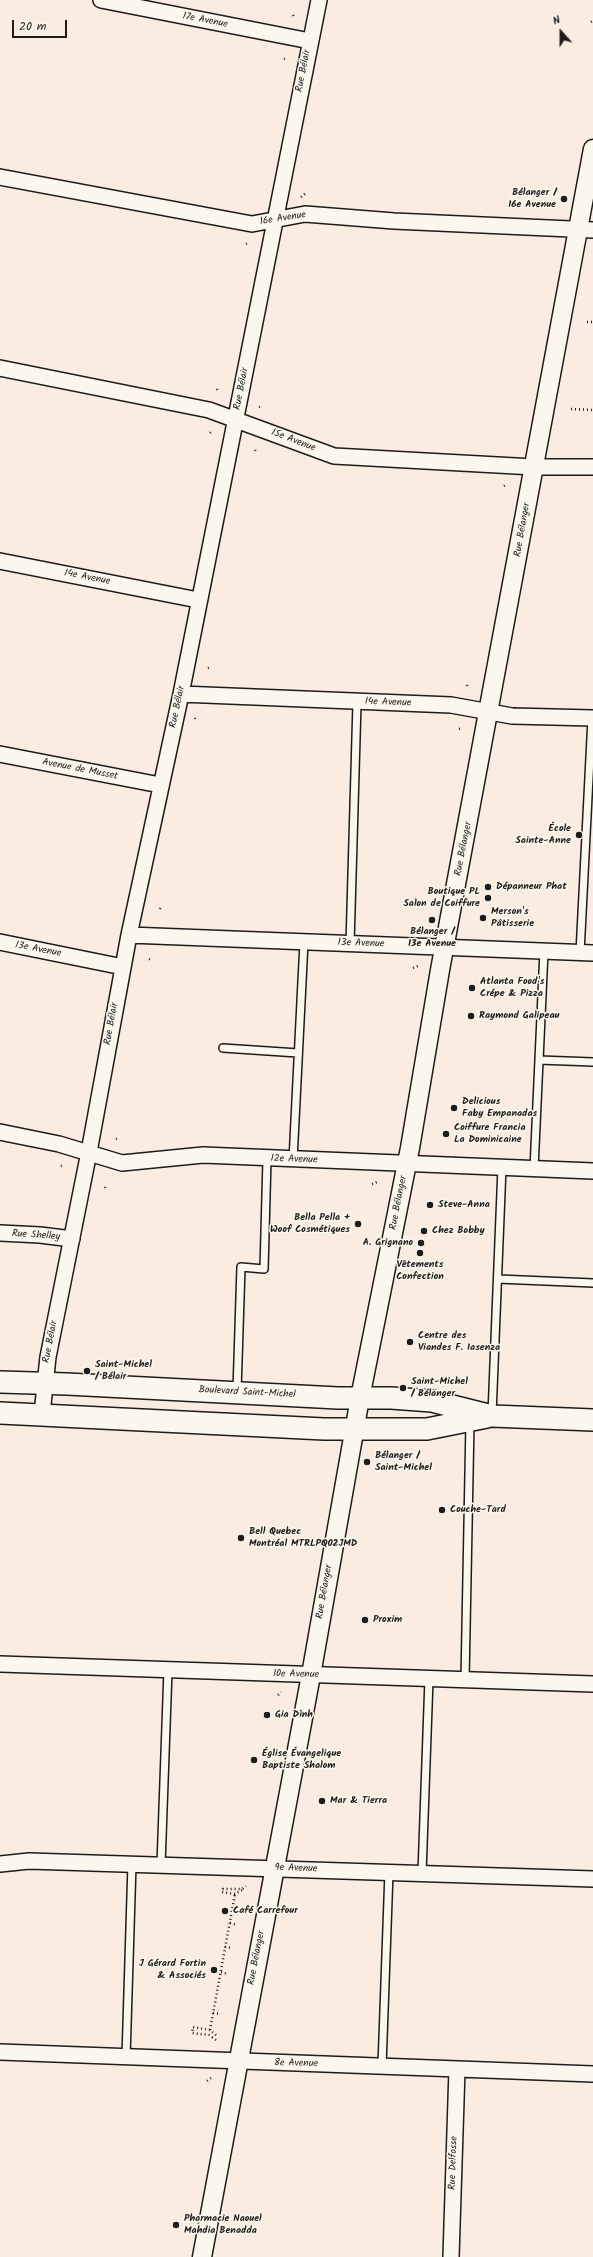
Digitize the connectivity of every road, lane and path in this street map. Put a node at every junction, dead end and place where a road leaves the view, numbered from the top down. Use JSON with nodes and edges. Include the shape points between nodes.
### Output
{"nodes":[{"id":1,"x":101,"y":0,"type":"edge"},
{"id":2,"x":319,"y":0,"type":"edge"},
{"id":3,"x":310,"y":41,"type":"junction"},
{"id":4,"x":593,"y":149,"type":"edge"},
{"id":5,"x":0,"y":176,"type":"edge"},
{"id":6,"x":307,"y":192,"type":"dead end"},
{"id":7,"x":299,"y":199,"type":"dead end"},
{"id":8,"x":274,"y":221,"type":"junction"},
{"id":9,"x":586,"y":230,"type":"edge"},
{"id":10,"x":587,"y":322,"type":"dead end"},
{"id":11,"x":593,"y":322,"type":"edge"},
{"id":12,"x":0,"y":368,"type":"edge"},
{"id":13,"x":571,"y":409,"type":"dead end"},
{"id":14,"x":593,"y":410,"type":"edge"},
{"id":15,"x":236,"y":420,"type":"junction"},
{"id":16,"x":534,"y":467,"type":"junction"},
{"id":17,"x":593,"y":467,"type":"edge"},
{"id":18,"x":507,"y":484,"type":"dead end"},
{"id":19,"x":504,"y":486,"type":"dead end"},
{"id":20,"x":0,"y":561,"type":"edge"},
{"id":21,"x":198,"y":600,"type":"junction"},
{"id":22,"x":181,"y":694,"type":"junction"},
{"id":23,"x":357,"y":702,"type":"junction"},
{"id":24,"x":489,"y":713,"type":"junction"},
{"id":25,"x":593,"y":718,"type":"edge"},
{"id":26,"x":0,"y":754,"type":"edge"},
{"id":27,"x":160,"y":785,"type":"junction"},
{"id":28,"x":129,"y":935,"type":"junction"},
{"id":29,"x":0,"y":942,"type":"edge"},
{"id":30,"x":304,"y":942,"type":"junction"},
{"id":31,"x":350,"y":944,"type":"junction"},
{"id":32,"x":445,"y":948,"type":"junction"},
{"id":33,"x":544,"y":951,"type":"junction"},
{"id":34,"x":587,"y":953,"type":"edge"},
{"id":35,"x":418,"y":966,"type":"dead end"},
{"id":36,"x":123,"y":967,"type":"junction"},
{"id":37,"x":414,"y":968,"type":"dead end"},
{"id":38,"x":223,"y":1048,"type":"dead end"},
{"id":39,"x":298,"y":1053,"type":"junction"},
{"id":40,"x":540,"y":1060,"type":"junction"},
{"id":41,"x":593,"y":1062,"type":"edge"},
{"id":42,"x":0,"y":1132,"type":"edge"},
{"id":43,"x":89,"y":1152,"type":"junction"},
{"id":44,"x":268,"y":1159,"type":"junction"},
{"id":45,"x":293,"y":1160,"type":"junction"},
{"id":46,"x":406,"y":1164,"type":"junction"},
{"id":47,"x":502,"y":1167,"type":"junction"},
{"id":48,"x":534,"y":1169,"type":"junction"},
{"id":49,"x":593,"y":1171,"type":"edge"},
{"id":50,"x":377,"y":1182,"type":"dead end"},
{"id":51,"x":372,"y":1184,"type":"dead end"},
{"id":52,"x":0,"y":1233,"type":"edge"},
{"id":53,"x":72,"y":1239,"type":"junction"},
{"id":54,"x":498,"y":1279,"type":"junction"},
{"id":55,"x":593,"y":1283,"type":"edge"},
{"id":56,"x":0,"y":1382,"type":"edge"},
{"id":57,"x":45,"y":1384,"type":"junction"},
{"id":58,"x":237,"y":1393,"type":"junction"},
{"id":59,"x":360,"y":1398,"type":"junction"},
{"id":60,"x":0,"y":1413,"type":"edge"},
{"id":61,"x":42,"y":1414,"type":"junction"},
{"id":62,"x":492,"y":1416,"type":"junction"},
{"id":63,"x":593,"y":1420,"type":"edge"},
{"id":64,"x":470,"y":1421,"type":"junction"},
{"id":65,"x":354,"y":1428,"type":"junction"},
{"id":66,"x":0,"y":1664,"type":"edge"},
{"id":67,"x":168,"y":1670,"type":"junction"},
{"id":68,"x":311,"y":1675,"type":"junction"},
{"id":69,"x":429,"y":1679,"type":"junction"},
{"id":70,"x":465,"y":1680,"type":"junction"},
{"id":71,"x":593,"y":1684,"type":"edge"},
{"id":72,"x":281,"y":1692,"type":"dead end"},
{"id":73,"x":278,"y":1695,"type":"dead end"},
{"id":74,"x":0,"y":1864,"type":"edge"},
{"id":75,"x":132,"y":1864,"type":"junction"},
{"id":76,"x":161,"y":1865,"type":"junction"},
{"id":77,"x":274,"y":1869,"type":"junction"},
{"id":78,"x":389,"y":1872,"type":"junction"},
{"id":79,"x":422,"y":1873,"type":"junction"},
{"id":80,"x":593,"y":1879,"type":"edge"},
{"id":81,"x":246,"y":1886,"type":"dead end"},
{"id":82,"x":242,"y":1890,"type":"dead end"},
{"id":83,"x":235,"y":1894,"type":"junction"},
{"id":84,"x":230,"y":1923,"type":"junction"},
{"id":85,"x":237,"y":1925,"type":"dead end"},
{"id":86,"x":225,"y":1947,"type":"junction"},
{"id":87,"x":233,"y":1948,"type":"dead end"},
{"id":88,"x":221,"y":1972,"type":"junction"},
{"id":89,"x":228,"y":1974,"type":"dead end"},
{"id":90,"x":213,"y":2013,"type":"junction"},
{"id":91,"x":221,"y":2014,"type":"dead end"},
{"id":92,"x":210,"y":2030,"type":"junction"},
{"id":93,"x":217,"y":2036,"type":"dead end"},
{"id":94,"x":216,"y":2040,"type":"dead end"},
{"id":95,"x":0,"y":2052,"type":"edge"},
{"id":96,"x":126,"y":2058,"type":"junction"},
{"id":97,"x":237,"y":2062,"type":"junction"},
{"id":98,"x":382,"y":2066,"type":"junction"},
{"id":99,"x":458,"y":2069,"type":"junction"},
{"id":100,"x":593,"y":2074,"type":"edge"},
{"id":101,"x":211,"y":2078,"type":"dead end"},
{"id":102,"x":207,"y":2081,"type":"dead end"},
{"id":103,"x":202,"y":2257,"type":"edge"},
{"id":104,"x":451,"y":2257,"type":"edge"}],
"edges":[{"from":1,"to":3,"type":"street","name":"17e Avenue"},
{"from":2,"to":3,"type":"street","name":"Rue Bélair"},
{"from":3,"to":8,"type":"street","name":"Rue Bélair"},
{"from":4,"to":9,"type":"street","name":"Rue Bélanger"},
{"from":5,"to":8,"type":"street","name":"16e Avenue","via":[[238,222],[252,224]]},
{"from":6,"to":7,"type":"path"},
{"from":8,"to":9,"type":"street","name":"16e Avenue","via":[[305,214]]},
{"from":8,"to":15,"type":"street","name":"Rue Bélair"},
{"from":9,"to":16,"type":"street","name":"Rue Bélanger"},
{"from":10,"to":11,"type":"path"},
{"from":12,"to":15,"type":"street","name":"15e Avenue","via":[[209,410]]},
{"from":13,"to":14,"type":"path"},
{"from":15,"to":16,"type":"street","name":"15e Avenue","via":[[334,456]]},
{"from":15,"to":21,"type":"street","name":"Rue Bélair"},
{"from":16,"to":17,"type":"street","name":"15e Avenue"},
{"from":16,"to":24,"type":"street","name":"Rue Bélanger"},
{"from":18,"to":19,"type":"path"},
{"from":20,"to":21,"type":"street","name":"14e Avenue"},
{"from":21,"to":22,"type":"street","name":"Rue Bélair"},
{"from":22,"to":23,"type":"street","name":"14e Avenue"},
{"from":22,"to":27,"type":"street","name":"Rue Bélair"},
{"from":23,"to":24,"type":"street","name":"14e Avenue","via":[[451,705]]},
{"from":23,"to":31,"type":"lane"},
{"from":24,"to":25,"type":"street","name":"14e Avenue","via":[[530,718]]},
{"from":24,"to":32,"type":"street","name":"Rue Bélanger"},
{"from":25,"to":34,"type":"lane"},
{"from":26,"to":27,"type":"street","name":"Avenue de Musset"},
{"from":27,"to":28,"type":"street","name":"Rue Bélair"},
{"from":28,"to":30,"type":"street","name":"13e Avenue"},
{"from":28,"to":36,"type":"street","name":"Rue Bélair"},
{"from":29,"to":36,"type":"street","name":"13e Avenue"},
{"from":30,"to":31,"type":"street","name":"13e Avenue"},
{"from":30,"to":39,"type":"lane"},
{"from":31,"to":32,"type":"street","name":"13e Avenue"},
{"from":32,"to":33,"type":"street","name":"13e Avenue"},
{"from":32,"to":46,"type":"street","name":"Rue Bélanger"},
{"from":33,"to":34,"type":"street","name":"13e Avenue"},
{"from":33,"to":40,"type":"lane"},
{"from":35,"to":37,"type":"path"},
{"from":36,"to":43,"type":"street","name":"Rue Bélair"},
{"from":38,"to":39,"type":"lane"},
{"from":39,"to":45,"type":"lane"},
{"from":40,"to":41,"type":"lane"},
{"from":40,"to":48,"type":"lane"},
{"from":42,"to":43,"type":"street","name":"12e Avenue"},
{"from":43,"to":44,"type":"street","name":"12e Avenue","via":[[122,1163],[190,1155]]},
{"from":43,"to":53,"type":"street","name":"Rue Bélair"},
{"from":44,"to":45,"type":"street","name":"12e Avenue"},
{"from":44,"to":58,"type":"lane","via":[[264,1269],[241,1267]]},
{"from":45,"to":46,"type":"street","name":"12e Avenue"},
{"from":46,"to":47,"type":"street","name":"12e Avenue"},
{"from":46,"to":59,"type":"street","name":"Rue Bélanger"},
{"from":47,"to":48,"type":"street","name":"12e Avenue"},
{"from":47,"to":54,"type":"lane"},
{"from":48,"to":49,"type":"street","name":"12e Avenue"},
{"from":50,"to":51,"type":"path"},
{"from":52,"to":53,"type":"street","name":"Rue Shelley"},
{"from":53,"to":57,"type":"street","name":"Rue Bélair"},
{"from":54,"to":55,"type":"lane"},
{"from":54,"to":62,"type":"lane"},
{"from":56,"to":57,"type":"main road","name":"Boulevard Saint-Michel"},
{"from":57,"to":58,"type":"main road","name":"Boulevard Saint-Michel"},
{"from":57,"to":61,"type":"street","name":"Rue Bélair"},
{"from":58,"to":59,"type":"main road","name":"Boulevard Saint-Michel"},
{"from":59,"to":62,"type":"main road","name":"Boulevard Saint-Michel","via":[[432,1401]]},
{"from":59,"to":65,"type":"street","name":"Rue Bélanger"},
{"from":60,"to":61,"type":"main road","name":"Boulevard Saint-Michel"},
{"from":61,"to":65,"type":"main road","name":"Boulevard Saint-Michel","via":[[324,1429]]},
{"from":62,"to":63,"type":"main road","name":"Boulevard Saint-Michel"},
{"from":62,"to":64,"type":"main road","name":"Boulevard Saint-Michel"},
{"from":64,"to":65,"type":"main road","name":"Boulevard Saint-Michel","via":[[427,1429]]},
{"from":64,"to":70,"type":"lane"},
{"from":65,"to":68,"type":"street","name":"Rue Bélanger"},
{"from":66,"to":67,"type":"street","name":"10e Avenue"},
{"from":67,"to":68,"type":"street","name":"10e Avenue"},
{"from":67,"to":76,"type":"lane"},
{"from":68,"to":69,"type":"street","name":"10e Avenue"},
{"from":68,"to":77,"type":"street","name":"Rue Bélanger"},
{"from":69,"to":70,"type":"street","name":"10e Avenue"},
{"from":69,"to":79,"type":"lane"},
{"from":70,"to":71,"type":"street","name":"10e Avenue"},
{"from":72,"to":73,"type":"path"},
{"from":74,"to":75,"type":"street","name":"9e Avenue","via":[[29,1861]]},
{"from":75,"to":76,"type":"street","name":"9e Avenue"},
{"from":75,"to":96,"type":"lane"},
{"from":76,"to":77,"type":"street","name":"9e Avenue"},
{"from":77,"to":78,"type":"street","name":"9e Avenue"},
{"from":77,"to":97,"type":"street","name":"Rue Bélanger"},
{"from":78,"to":79,"type":"street","name":"9e Avenue"},
{"from":78,"to":98,"type":"lane"},
{"from":79,"to":80,"type":"street","name":"9e Avenue"},
{"from":81,"to":83,"type":"path","via":[[242,1889],[223,1889],[222,1892]]},
{"from":82,"to":83,"type":"path"},
{"from":83,"to":84,"type":"path"},
{"from":84,"to":85,"type":"path"},
{"from":84,"to":86,"type":"path"},
{"from":86,"to":87,"type":"path"},
{"from":86,"to":88,"type":"path"},
{"from":88,"to":89,"type":"path"},
{"from":88,"to":90,"type":"path"},
{"from":90,"to":91,"type":"path"},
{"from":90,"to":92,"type":"path"},
{"from":92,"to":93,"type":"path"},
{"from":92,"to":94,"type":"path","via":[[193,2027],[192,2033],[210,2035]]},
{"from":95,"to":96,"type":"street","name":"8e Avenue"},
{"from":96,"to":97,"type":"street","name":"8e Avenue"},
{"from":97,"to":98,"type":"street","name":"8e Avenue"},
{"from":97,"to":103,"type":"street","name":"Rue Bélanger"},
{"from":98,"to":99,"type":"street","name":"8e Avenue"},
{"from":99,"to":100,"type":"street","name":"8e Avenue"},
{"from":99,"to":104,"type":"street","name":"Rue Delfosse"},
{"from":101,"to":102,"type":"path"}]}
